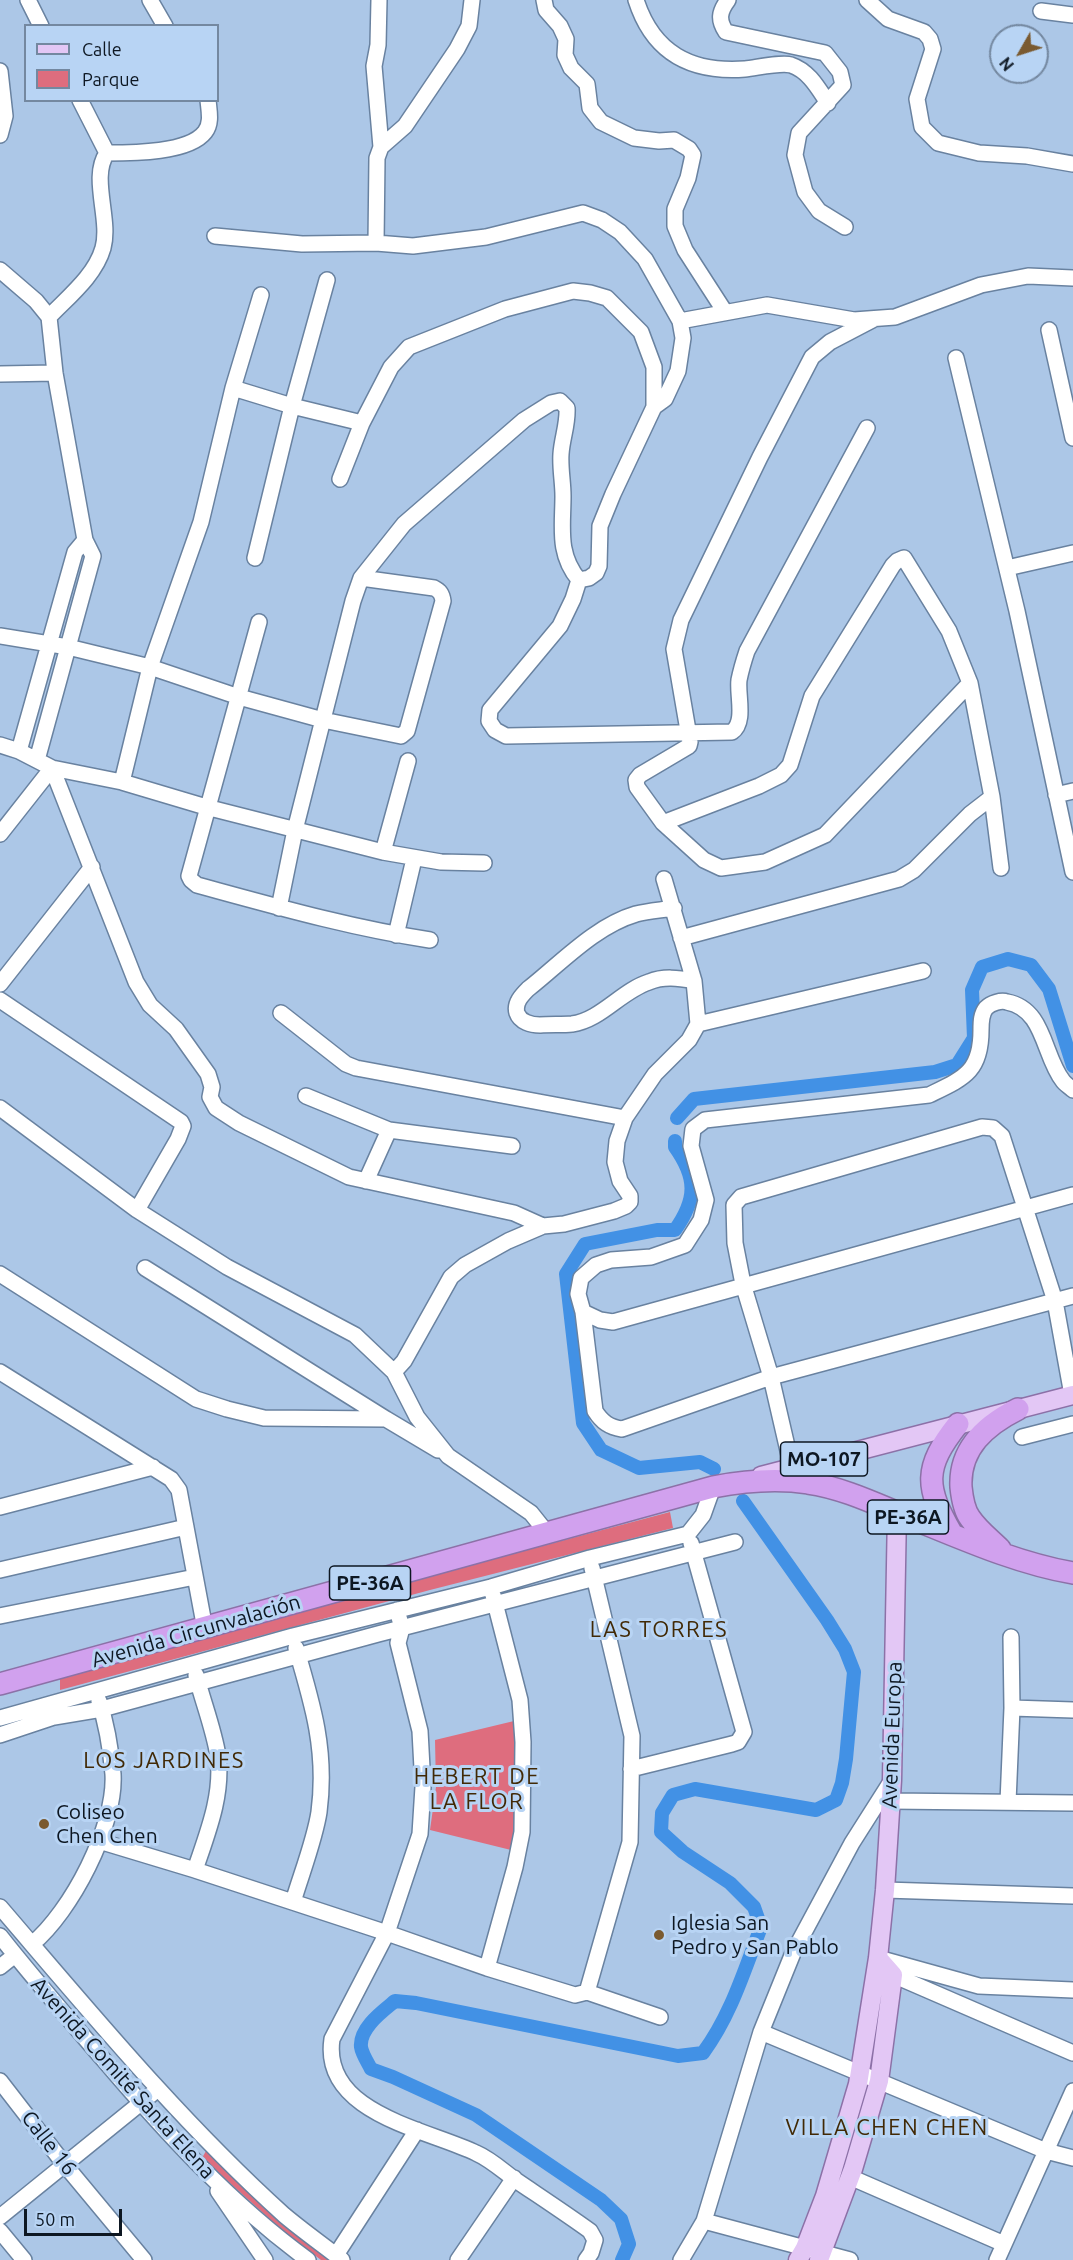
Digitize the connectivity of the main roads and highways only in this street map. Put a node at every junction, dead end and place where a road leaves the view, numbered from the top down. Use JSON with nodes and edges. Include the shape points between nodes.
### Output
{"nodes":[{"id":1,"x":1073,"y":1395,"type":"edge"},
{"id":2,"x":1018,"y":1409,"type":"junction"},
{"id":3,"x":958,"y":1424,"type":"junction"},
{"id":4,"x":740,"y":1482,"type":"junction"},
{"id":5,"x":897,"y":1512,"type":"junction"},
{"id":6,"x":952,"y":1534,"type":"junction"},
{"id":7,"x":1004,"y":1554,"type":"junction"},
{"id":8,"x":1073,"y":1573,"type":"edge"},
{"id":9,"x":0,"y":1684,"type":"edge"},
{"id":10,"x":882,"y":1968,"type":"junction"},
{"id":11,"x":811,"y":2255,"type":"edge"}],
"edges":[{"from":1,"to":2,"type":"main road","number":"MO-107"},
{"from":2,"to":3,"type":"main road","number":"MO-107"},
{"from":2,"to":7,"type":"highway","via":[[996,1421],[976,1440],[960,1473],[962,1497],[970,1518]]},
{"from":3,"to":4,"type":"main road","name":"Avenida Circunvalación","number":"MO-107"},
{"from":3,"to":6,"type":"highway","via":[[942,1444],[933,1465],[931,1487]]},
{"from":4,"to":5,"type":"highway","name":"Avenida Circunvalación","number":"PE-36A","via":[[809,1483],[846,1492]]},
{"from":4,"to":9,"type":"highway","name":"Avenida Circunvalación","number":"PE-36A"},
{"from":5,"to":6,"type":"highway","name":"Avenida Circunvalación","number":"PE-36A"},
{"from":5,"to":10,"type":"main road","name":"Avenida Europa"},
{"from":6,"to":7,"type":"highway","name":"Avenida Circunvalación","number":"PE-36A"},
{"from":7,"to":8,"type":"highway","name":"Avenida Circunvalación","number":"PE-36A"},
{"from":10,"to":11,"type":"main road","name":"Avenida Europa","via":[[860,2073]]},
{"from":10,"to":11,"type":"main road","name":"Avenida Europa","via":[[879,2081],[850,2177]]}]}
